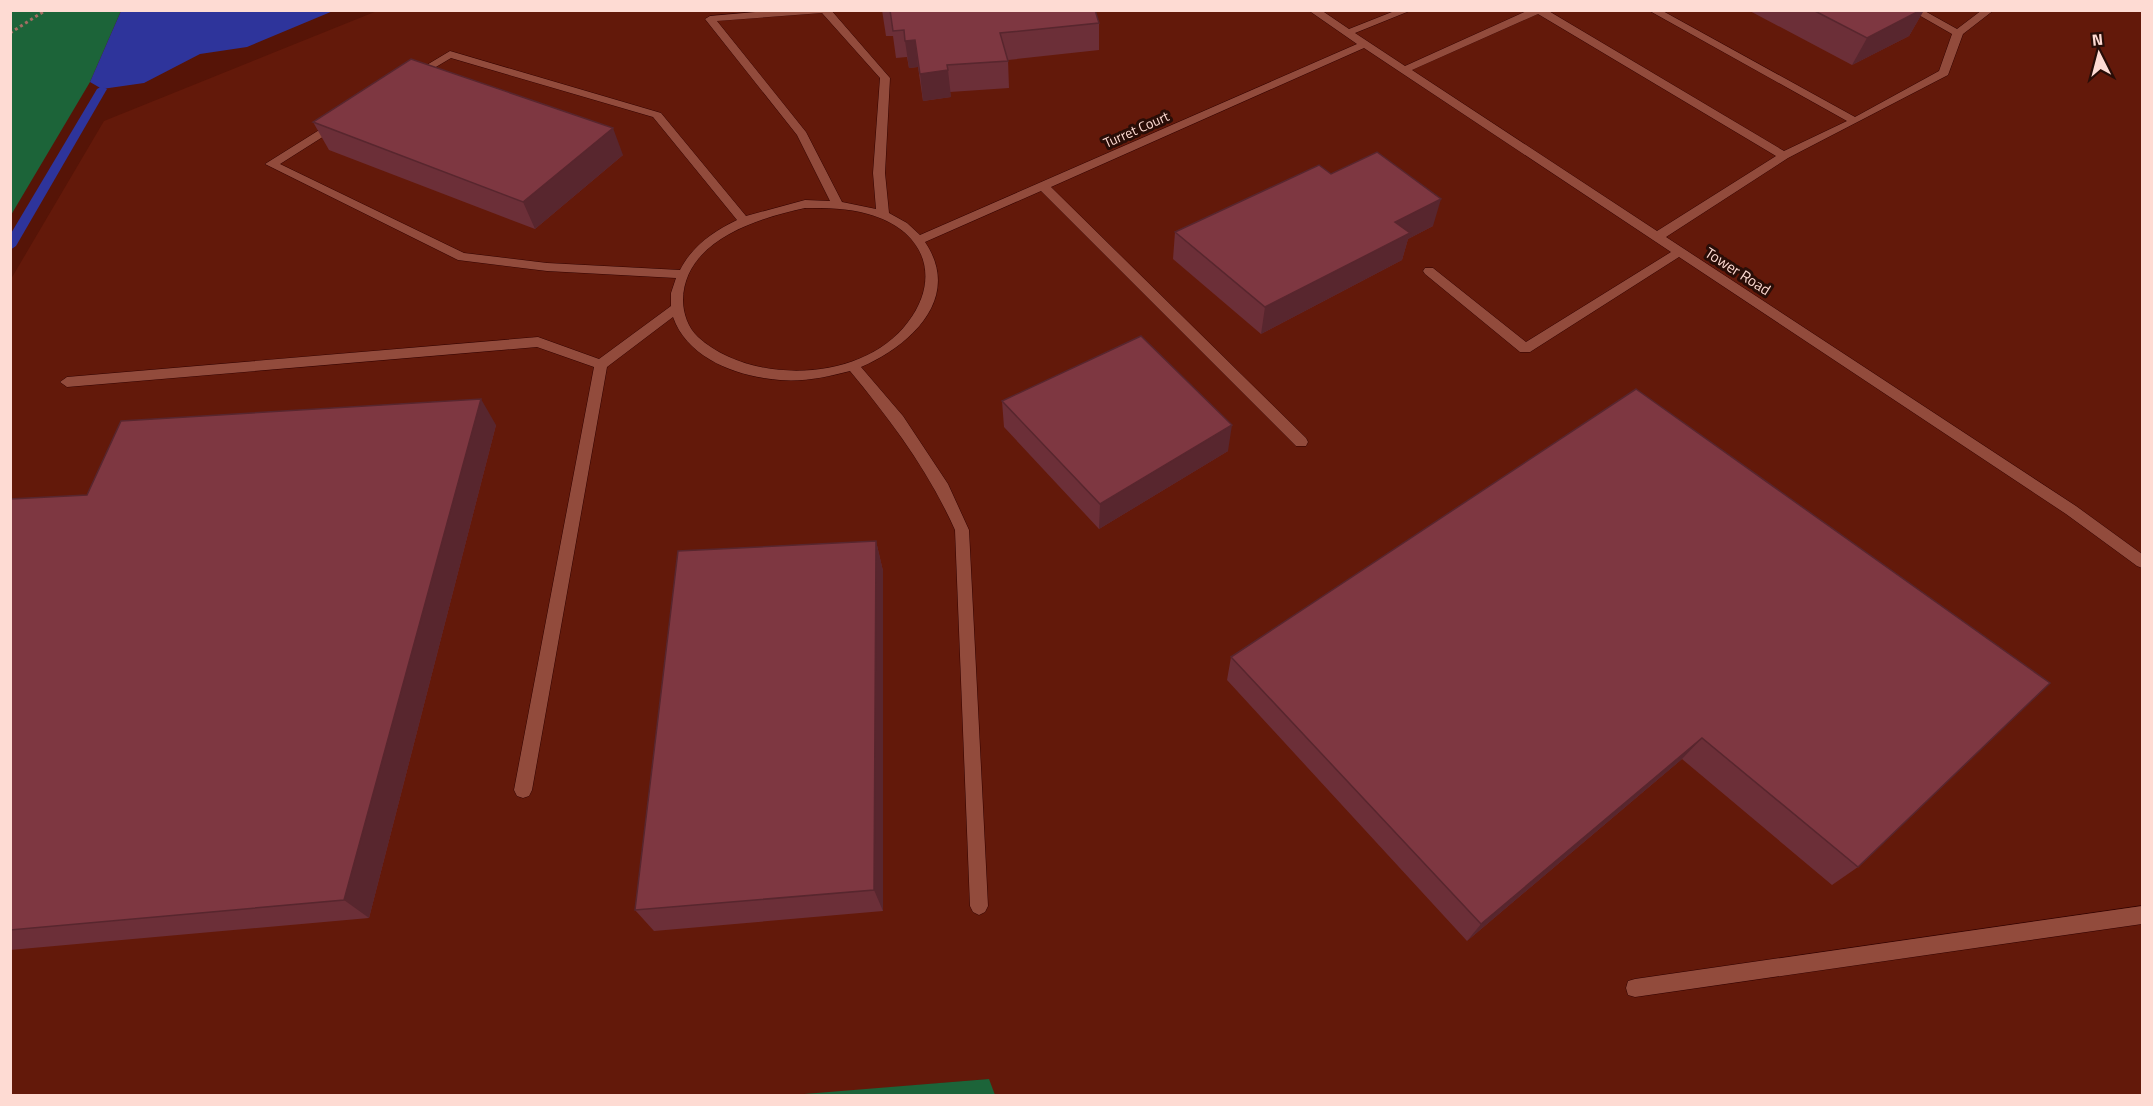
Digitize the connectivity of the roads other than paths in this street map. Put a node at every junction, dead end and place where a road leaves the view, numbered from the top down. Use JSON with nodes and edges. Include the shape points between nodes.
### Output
{"nodes":[{"id":1,"x":820,"y":10,"type":"edge"},
{"id":2,"x":825,"y":10,"type":"edge"},
{"id":3,"x":1313,"y":10,"type":"edge"},
{"id":4,"x":1407,"y":10,"type":"edge"},
{"id":5,"x":1539,"y":10,"type":"edge"},
{"id":6,"x":1653,"y":10,"type":"edge"},
{"id":7,"x":1915,"y":10,"type":"edge"},
{"id":8,"x":1989,"y":10,"type":"edge"},
{"id":9,"x":1347,"y":33,"type":"junction"},
{"id":10,"x":1958,"y":33,"type":"junction"},
{"id":11,"x":1365,"y":44,"type":"junction"},
{"id":12,"x":1404,"y":70,"type":"junction"},
{"id":13,"x":400,"y":84,"type":"edge"},
{"id":14,"x":351,"y":115,"type":"edge"},
{"id":15,"x":1855,"y":121,"type":"junction"},
{"id":16,"x":1784,"y":156,"type":"junction"},
{"id":17,"x":1043,"y":186,"type":"junction"},
{"id":18,"x":837,"y":204,"type":"junction"},
{"id":19,"x":883,"y":214,"type":"junction"},
{"id":20,"x":744,"y":220,"type":"junction"},
{"id":21,"x":1657,"y":237,"type":"junction"},
{"id":22,"x":920,"y":240,"type":"junction"},
{"id":23,"x":1679,"y":252,"type":"junction"},
{"id":24,"x":1429,"y":271,"type":"dead end"},
{"id":25,"x":683,"y":273,"type":"junction"},
{"id":26,"x":677,"y":308,"type":"junction"},
{"id":27,"x":601,"y":364,"type":"junction"},
{"id":28,"x":853,"y":366,"type":"junction"},
{"id":29,"x":67,"y":382,"type":"dead end"},
{"id":30,"x":1301,"y":442,"type":"dead end"},
{"id":31,"x":2142,"y":562,"type":"edge"},
{"id":32,"x":523,"y":790,"type":"dead end"},
{"id":33,"x":979,"y":906,"type":"dead end"},
{"id":34,"x":2142,"y":915,"type":"edge"},
{"id":35,"x":1635,"y":988,"type":"dead end"}],
"edges":[{"from":1,"to":18,"type":"street","via":[[710,19],[802,134]]},
{"from":2,"to":19,"type":"street","via":[[885,78],[879,173]]},
{"from":3,"to":9,"type":"street","name":"Tower Road"},
{"from":4,"to":9,"type":"street"},
{"from":5,"to":12,"type":"street"},
{"from":5,"to":16,"type":"street"},
{"from":6,"to":15,"type":"street"},
{"from":7,"to":10,"type":"street"},
{"from":8,"to":10,"type":"street"},
{"from":9,"to":11,"type":"street","name":"Tower Road"},
{"from":10,"to":15,"type":"street","via":[[1944,73]]},
{"from":11,"to":12,"type":"street","name":"Tower Road"},
{"from":11,"to":17,"type":"street","name":"Turret Court"},
{"from":12,"to":21,"type":"street","name":"Tower Road"},
{"from":13,"to":20,"type":"street","via":[[450,54],[657,115]]},
{"from":14,"to":25,"type":"street","via":[[271,164],[462,257],[547,267]]},
{"from":15,"to":16,"type":"street"},
{"from":16,"to":21,"type":"street"},
{"from":17,"to":22,"type":"street","name":"Turret Court"},
{"from":17,"to":30,"type":"street"},
{"from":18,"to":19,"type":"street"},
{"from":18,"to":20,"type":"street","via":[[805,204]]},
{"from":19,"to":22,"type":"street"},
{"from":20,"to":25,"type":"street","via":[[697,253]]},
{"from":21,"to":23,"type":"street","name":"Tower Road"},
{"from":22,"to":28,"type":"street","via":[[933,265],[933,293],[919,322],[891,347]]},
{"from":23,"to":24,"type":"street","via":[[1525,349]]},
{"from":23,"to":31,"type":"street","name":"Tower Road","via":[[2071,510]]},
{"from":25,"to":26,"type":"street"},
{"from":26,"to":27,"type":"street"},
{"from":26,"to":28,"type":"street","via":[[686,332],[706,353],[736,368],[772,376],[813,375]]},
{"from":27,"to":29,"type":"street","via":[[538,342]]},
{"from":27,"to":32,"type":"street"},
{"from":28,"to":33,"type":"street","via":[[898,420],[937,478],[962,530]]},
{"from":34,"to":35,"type":"street"}]}
